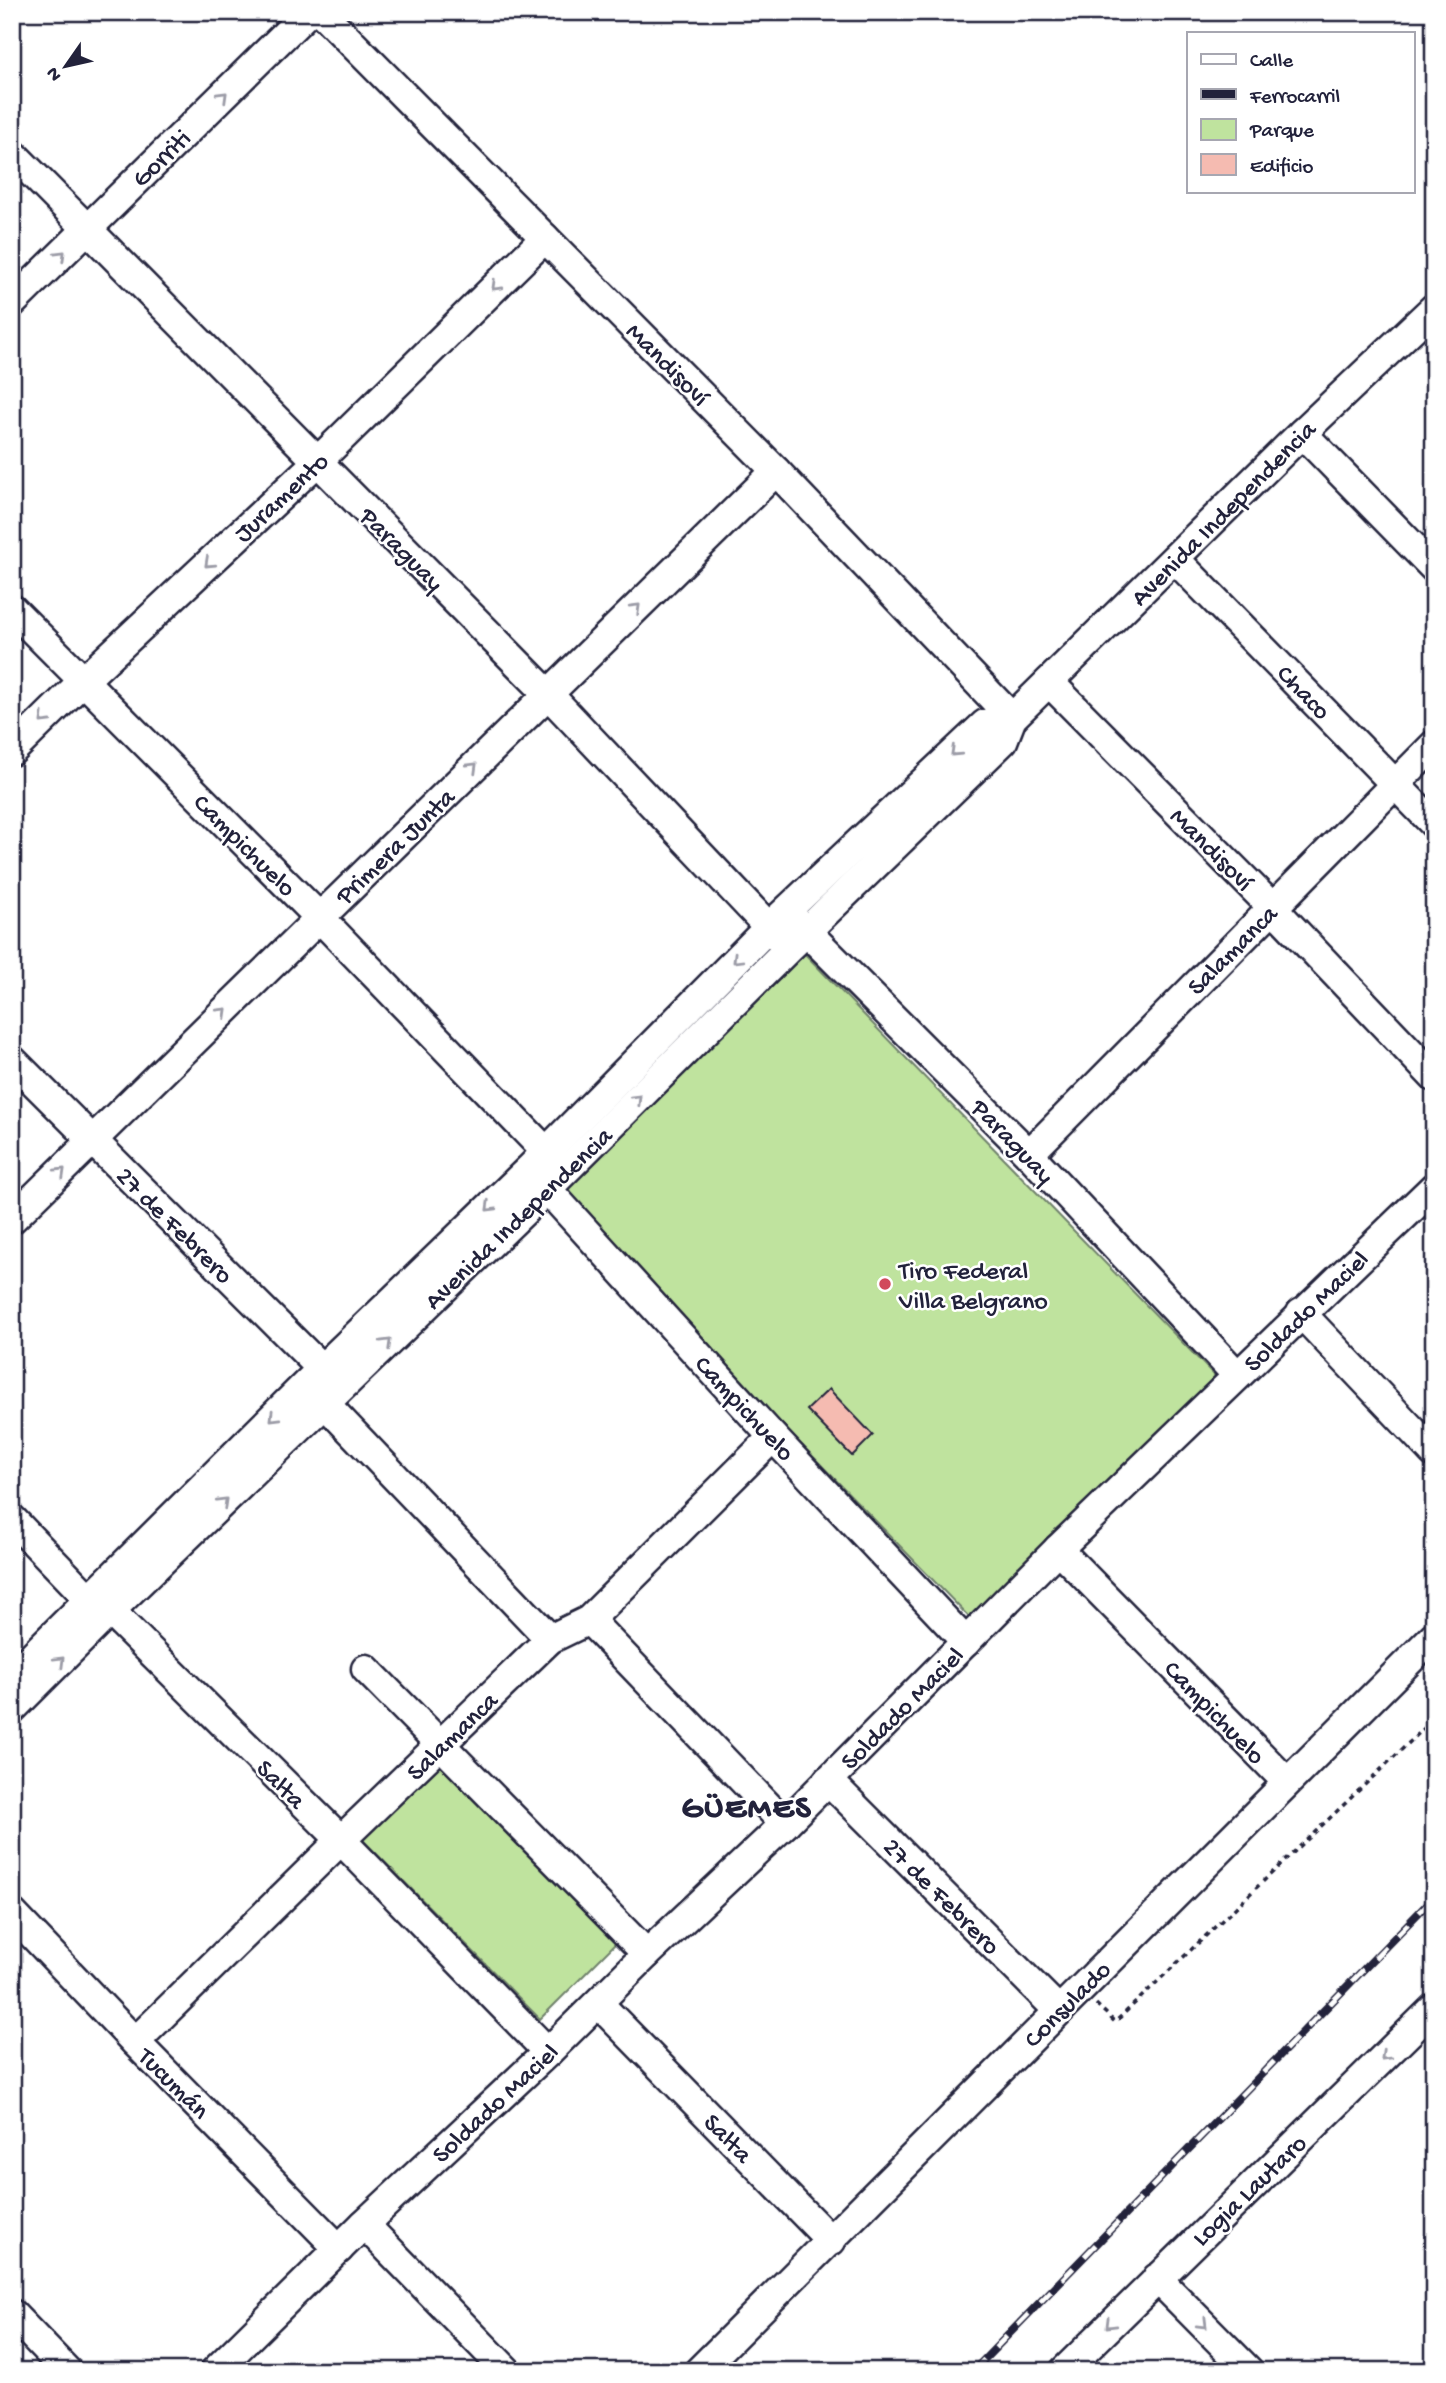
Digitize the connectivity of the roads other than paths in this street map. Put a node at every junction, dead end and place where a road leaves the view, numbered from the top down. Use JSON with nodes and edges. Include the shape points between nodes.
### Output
{"nodes":[{"id":1,"x":308,"y":12,"type":"edge"},
{"id":2,"x":321,"y":12,"type":"edge"},
{"id":3,"x":12,"y":153,"type":"edge"},
{"id":4,"x":87,"y":229,"type":"junction"},
{"id":5,"x":545,"y":238,"type":"junction"},
{"id":6,"x":12,"y":303,"type":"edge"},
{"id":7,"x":1432,"y":315,"type":"edge"},
{"id":8,"x":1302,"y":433,"type":"junction"},
{"id":9,"x":317,"y":462,"type":"junction"},
{"id":10,"x":776,"y":471,"type":"junction"},
{"id":11,"x":1175,"y":559,"type":"junction"},
{"id":12,"x":1434,"y":568,"type":"edge"},
{"id":13,"x":12,"y":609,"type":"edge"},
{"id":14,"x":83,"y":681,"type":"junction"},
{"id":15,"x":1049,"y":682,"type":"junction"},
{"id":16,"x":548,"y":694,"type":"junction"},
{"id":17,"x":1012,"y":718,"type":"junction"},
{"id":18,"x":1434,"y":745,"type":"edge"},
{"id":19,"x":12,"y":751,"type":"edge"},
{"id":20,"x":1395,"y":783,"type":"junction"},
{"id":21,"x":1434,"y":824,"type":"edge"},
{"id":22,"x":1272,"y":907,"type":"junction"},
{"id":23,"x":320,"y":918,"type":"junction"},
{"id":24,"x":778,"y":919,"type":"junction"},
{"id":25,"x":798,"y":940,"type":"junction"},
{"id":26,"x":12,"y":1060,"type":"edge"},
{"id":27,"x":1434,"y":1077,"type":"edge"},
{"id":28,"x":92,"y":1141,"type":"junction"},
{"id":29,"x":1029,"y":1154,"type":"junction"},
{"id":30,"x":547,"y":1170,"type":"junction"},
{"id":31,"x":1434,"y":1187,"type":"edge"},
{"id":32,"x":12,"y":1219,"type":"edge"},
{"id":33,"x":1301,"y":1313,"type":"junction"},
{"id":34,"x":1237,"y":1375,"type":"junction"},
{"id":35,"x":323,"y":1386,"type":"junction"},
{"id":36,"x":773,"y":1437,"type":"junction"},
{"id":37,"x":1434,"y":1453,"type":"edge"},
{"id":38,"x":12,"y":1519,"type":"edge"},
{"id":39,"x":1058,"y":1549,"type":"junction"},
{"id":40,"x":100,"y":1606,"type":"junction"},
{"id":41,"x":589,"y":1620,"type":"junction"},
{"id":42,"x":1434,"y":1636,"type":"edge"},
{"id":43,"x":551,"y":1639,"type":"junction"},
{"id":44,"x":966,"y":1642,"type":"junction"},
{"id":45,"x":366,"y":1668,"type":"dead end"},
{"id":46,"x":12,"y":1676,"type":"edge"},
{"id":47,"x":12,"y":1709,"type":"edge"},
{"id":48,"x":440,"y":1746,"type":"junction"},
{"id":49,"x":828,"y":1780,"type":"junction"},
{"id":50,"x":1287,"y":1782,"type":"junction"},
{"id":51,"x":785,"y":1824,"type":"junction"},
{"id":52,"x":341,"y":1840,"type":"junction"},
{"id":53,"x":12,"y":1913,"type":"edge"},
{"id":54,"x":647,"y":1954,"type":"junction"},
{"id":55,"x":599,"y":2004,"type":"junction"},
{"id":56,"x":1434,"y":2008,"type":"edge"},
{"id":57,"x":1058,"y":2010,"type":"junction"},
{"id":58,"x":135,"y":2042,"type":"junction"},
{"id":59,"x":548,"y":2052,"type":"junction"},
{"id":60,"x":364,"y":2224,"type":"junction"},
{"id":61,"x":831,"y":2241,"type":"junction"},
{"id":62,"x":339,"y":2249,"type":"junction"},
{"id":63,"x":1157,"y":2278,"type":"junction"},
{"id":64,"x":12,"y":2314,"type":"edge"},
{"id":65,"x":67,"y":2371,"type":"edge"},
{"id":66,"x":215,"y":2371,"type":"edge"},
{"id":67,"x":507,"y":2371,"type":"edge"},
{"id":68,"x":699,"y":2371,"type":"edge"},
{"id":69,"x":1064,"y":2371,"type":"edge"},
{"id":70,"x":1249,"y":2371,"type":"edge"}],
"edges":[{"from":4,"to":1,"type":"street","name":"Gorriti","one_way":true},
{"from":2,"to":5,"type":"street","name":"Mandisoví"},
{"from":3,"to":4,"type":"street","name":"Paraguay"},
{"from":6,"to":4,"type":"street","name":"Gorriti","one_way":true},
{"from":4,"to":9,"type":"street","name":"Paraguay"},
{"from":5,"to":9,"type":"street","name":"Juramento","one_way":true},
{"from":5,"to":10,"type":"street","name":"Mandisoví"},
{"from":7,"to":8,"type":"street","name":"Avenida Independencia"},
{"from":8,"to":11,"type":"street","name":"Avenida Independencia"},
{"from":8,"to":12,"type":"street"},
{"from":9,"to":14,"type":"street","name":"Juramento","one_way":true},
{"from":9,"to":16,"type":"street","name":"Paraguay"},
{"from":16,"to":10,"type":"street","name":"Primera Junta","one_way":true},
{"from":10,"to":17,"type":"street","name":"Mandisoví"},
{"from":11,"to":15,"type":"street","name":"Avenida Independencia"},
{"from":11,"to":20,"type":"street","name":"Chaco"},
{"from":13,"to":14,"type":"street","name":"Campichuelo"},
{"from":14,"to":19,"type":"street","name":"Juramento","one_way":true},
{"from":14,"to":23,"type":"street","name":"Campichuelo"},
{"from":15,"to":17,"type":"street","name":"Avenida Independencia"},
{"from":15,"to":22,"type":"street","name":"Mandisoví"},
{"from":23,"to":16,"type":"street","name":"Primera Junta","one_way":true},
{"from":16,"to":24,"type":"street","name":"Paraguay"},
{"from":17,"to":24,"type":"street","name":"Avenida Independencia","one_way":true,"via":[[985,724]]},
{"from":17,"to":25,"type":"street","name":"Avenida Independencia","via":[[1003,741]]},
{"from":18,"to":20,"type":"street","name":"Salamanca"},
{"from":20,"to":21,"type":"street","name":"Chaco"},
{"from":20,"to":22,"type":"street","name":"Salamanca"},
{"from":22,"to":27,"type":"street","name":"Mandisoví"},
{"from":22,"to":29,"type":"street","name":"Salamanca"},
{"from":28,"to":23,"type":"street","name":"Primera Junta","one_way":true},
{"from":23,"to":30,"type":"street","name":"Campichuelo"},
{"from":24,"to":25,"type":"street","name":"Paraguay"},
{"from":24,"to":30,"type":"street","name":"Avenida Independencia","one_way":true},
{"from":25,"to":29,"type":"street","name":"Paraguay"},
{"from":30,"to":25,"type":"street","name":"Avenida Independencia","one_way":true},
{"from":26,"to":28,"type":"street","name":"27 de Febrero"},
{"from":32,"to":28,"type":"street","name":"Primera Junta","one_way":true},
{"from":28,"to":35,"type":"street","name":"27 de Febrero"},
{"from":29,"to":34,"type":"street","name":"Paraguay"},
{"from":30,"to":35,"type":"street","name":"Avenida Independencia"},
{"from":30,"to":36,"type":"street","name":"Campichuelo"},
{"from":31,"to":33,"type":"street","name":"Soldado Maciel"},
{"from":33,"to":34,"type":"street","name":"Soldado Maciel"},
{"from":33,"to":37,"type":"street"},
{"from":34,"to":39,"type":"street","name":"Soldado Maciel"},
{"from":35,"to":40,"type":"street","name":"Avenida Independencia"},
{"from":35,"to":43,"type":"street","name":"27 de Febrero"},
{"from":36,"to":41,"type":"street","name":"Salamanca"},
{"from":36,"to":44,"type":"street","name":"Campichuelo"},
{"from":38,"to":40,"type":"street","name":"Salta"},
{"from":39,"to":44,"type":"street","name":"Soldado Maciel"},
{"from":39,"to":50,"type":"street","name":"Campichuelo"},
{"from":40,"to":46,"type":"street","name":"Avenida Independencia"},
{"from":47,"to":40,"type":"street","name":"Avenida Independencia","one_way":true},
{"from":40,"to":52,"type":"street","name":"Salta"},
{"from":41,"to":43,"type":"street","name":"Salamanca"},
{"from":41,"to":51,"type":"street"},
{"from":42,"to":50,"type":"street","name":"Consulado"},
{"from":43,"to":48,"type":"street","name":"Salamanca"},
{"from":44,"to":49,"type":"street","name":"Soldado Maciel"},
{"from":45,"to":48,"type":"street"},
{"from":48,"to":52,"type":"street","name":"Salamanca"},
{"from":48,"to":54,"type":"street"},
{"from":49,"to":51,"type":"street","name":"Soldado Maciel"},
{"from":49,"to":57,"type":"street","name":"27 de Febrero"},
{"from":50,"to":57,"type":"street","name":"Consulado"},
{"from":51,"to":54,"type":"street","name":"Soldado Maciel"},
{"from":52,"to":58,"type":"street","name":"Salamanca"},
{"from":52,"to":59,"type":"street","name":"Salta"},
{"from":53,"to":58,"type":"street","name":"Tucumán"},
{"from":54,"to":55,"type":"street","name":"Soldado Maciel"},
{"from":55,"to":59,"type":"street","name":"Soldado Maciel"},
{"from":55,"to":61,"type":"street","name":"Salta"},
{"from":56,"to":63,"type":"street","name":"Logia Lautaro","one_way":true},
{"from":57,"to":61,"type":"street","name":"Consulado"},
{"from":58,"to":62,"type":"street","name":"Tucumán"},
{"from":59,"to":60,"type":"street","name":"Soldado Maciel"},
{"from":60,"to":62,"type":"street","name":"Soldado Maciel"},
{"from":60,"to":67,"type":"street"},
{"from":61,"to":68,"type":"street","name":"Consulado"},
{"from":62,"to":66,"type":"street","name":"Soldado Maciel"},
{"from":63,"to":69,"type":"street","name":"Logia Lautaro","one_way":true},
{"from":63,"to":70,"type":"street","one_way":true},
{"from":64,"to":65,"type":"street"}]}
